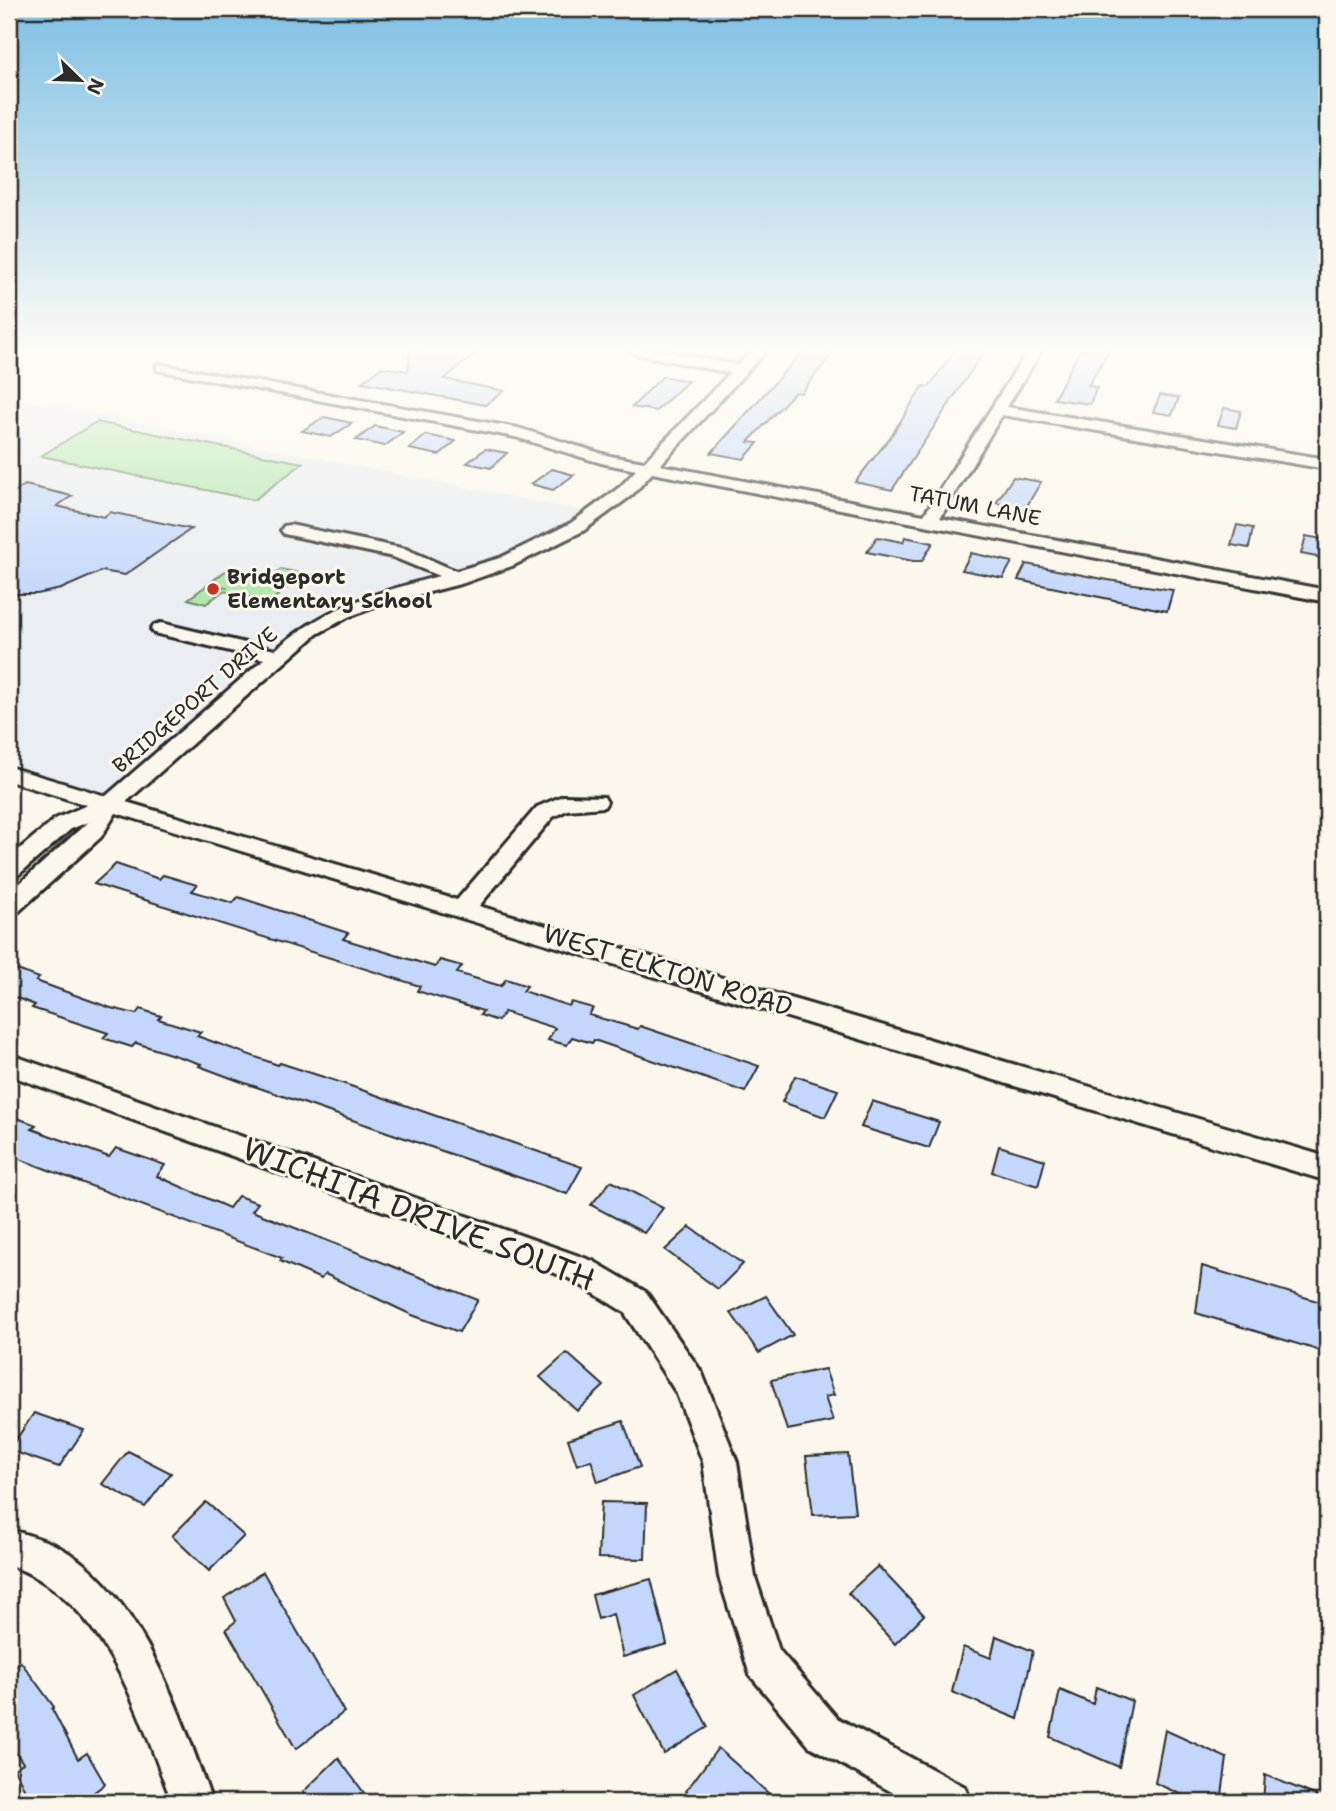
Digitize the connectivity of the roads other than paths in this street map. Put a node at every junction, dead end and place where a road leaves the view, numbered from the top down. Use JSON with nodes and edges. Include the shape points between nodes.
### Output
{"nodes":[{"id":1,"x":523,"y":435,"type":"edge"},
{"id":2,"x":679,"y":435,"type":"edge"},
{"id":3,"x":984,"y":435,"type":"edge"},
{"id":4,"x":1148,"y":435,"type":"edge"},
{"id":5,"x":1327,"y":464,"type":"edge"},
{"id":6,"x":648,"y":468,"type":"junction"},
{"id":7,"x":929,"y":521,"type":"junction"},
{"id":8,"x":290,"y":530,"type":"dead end"},
{"id":9,"x":457,"y":579,"type":"junction"},
{"id":10,"x":1327,"y":596,"type":"edge"},
{"id":11,"x":161,"y":629,"type":"dead end"},
{"id":12,"x":279,"y":657,"type":"junction"},
{"id":13,"x":9,"y":774,"type":"edge"},
{"id":14,"x":596,"y":802,"type":"dead end"},
{"id":15,"x":111,"y":803,"type":"junction"},
{"id":16,"x":9,"y":871,"type":"edge"},
{"id":17,"x":9,"y":906,"type":"edge"},
{"id":18,"x":464,"y":908,"type":"junction"},
{"id":19,"x":9,"y":1063,"type":"edge"},
{"id":20,"x":1327,"y":1169,"type":"edge"},
{"id":21,"x":9,"y":1547,"type":"edge"},
{"id":22,"x":192,"y":1802,"type":"edge"},
{"id":23,"x":950,"y":1802,"type":"edge"}],
"edges":[{"from":1,"to":6,"type":"street","name":"TATUM LANE"},
{"from":2,"to":6,"type":"street","name":"BRIDGEPORT DRIVE"},
{"from":3,"to":7,"type":"street"},
{"from":4,"to":5,"type":"street"},
{"from":6,"to":7,"type":"street","name":"TATUM LANE"},
{"from":6,"to":9,"type":"street","name":"BRIDGEPORT DRIVE","via":[[608,507],[577,527],[506,562]]},
{"from":7,"to":10,"type":"street","name":"TATUM LANE"},
{"from":8,"to":9,"type":"street","via":[[416,559]]},
{"from":9,"to":12,"type":"street","name":"BRIDGEPORT DRIVE","via":[[341,613],[310,630]]},
{"from":11,"to":12,"type":"street"},
{"from":12,"to":15,"type":"street","name":"BRIDGEPORT DRIVE"},
{"from":13,"to":15,"type":"street","name":"WEST ELKTON ROAD"},
{"from":14,"to":18,"type":"street","via":[[563,803],[545,812]]},
{"from":15,"to":16,"type":"street","via":[[63,824]]},
{"from":15,"to":17,"type":"street","via":[[93,832]]},
{"from":15,"to":18,"type":"street","name":"WEST ELKTON ROAD"},
{"from":18,"to":20,"type":"street","name":"WEST ELKTON ROAD"},
{"from":19,"to":23,"type":"street","name":"WICHITA DRIVE SOUTH","via":[[582,1270],[635,1302],[690,1384],[720,1462],[737,1577],[764,1661],[823,1732]]},
{"from":21,"to":22,"type":"street","via":[[44,1559],[91,1597],[130,1651]]}]}
